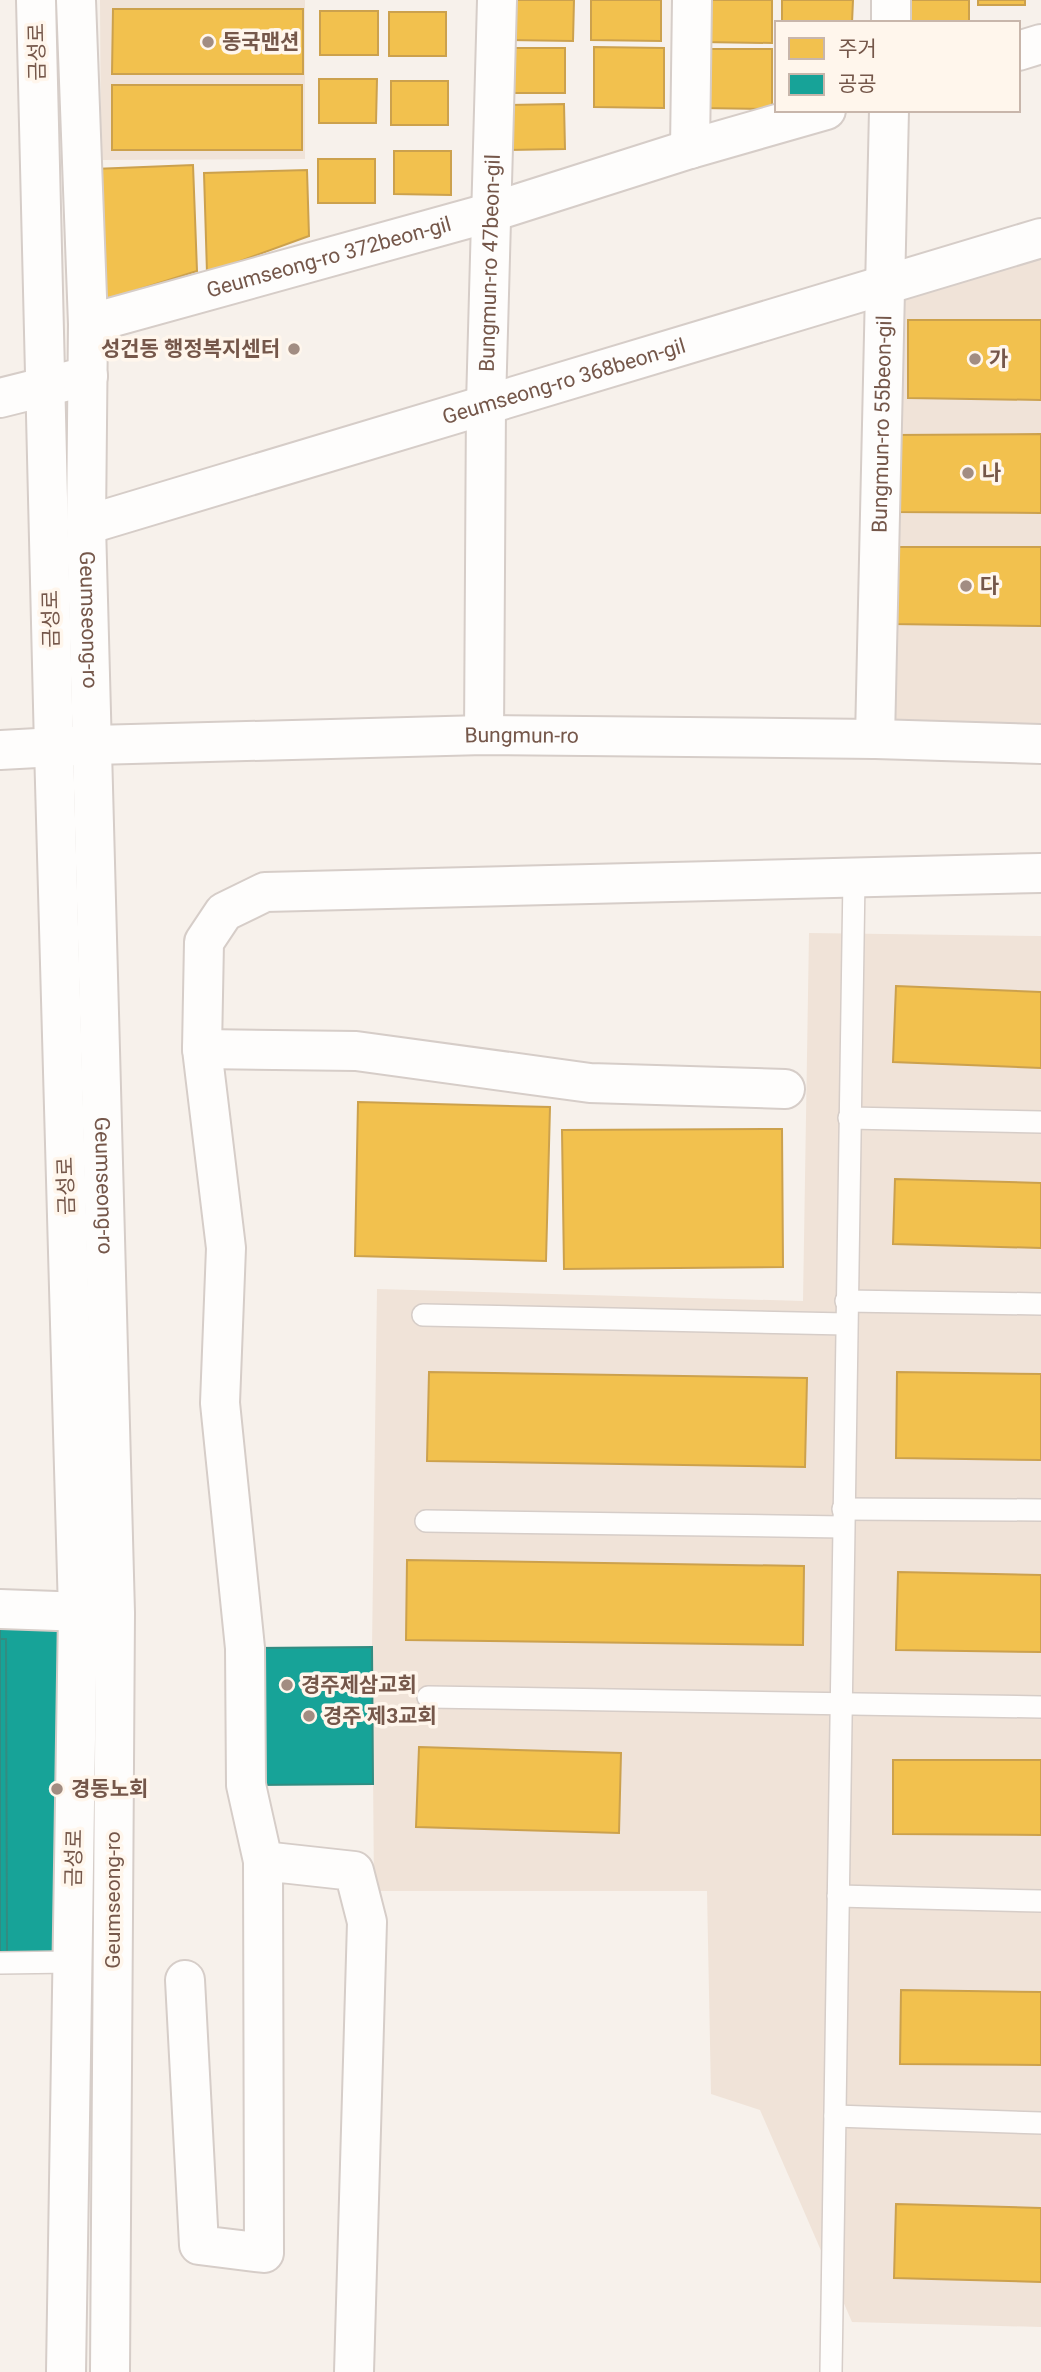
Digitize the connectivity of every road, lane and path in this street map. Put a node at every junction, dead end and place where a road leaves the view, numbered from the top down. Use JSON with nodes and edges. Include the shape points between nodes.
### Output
{"nodes":[{"id":1,"x":36,"y":0,"type":"edge"},
{"id":2,"x":76,"y":0,"type":"edge"},
{"id":3,"x":497,"y":0,"type":"edge"},
{"id":4,"x":692,"y":0,"type":"edge"},
{"id":5,"x":891,"y":0,"type":"edge"},
{"id":6,"x":891,"y":21,"type":"edge"},
{"id":7,"x":1041,"y":44,"type":"edge"},
{"id":8,"x":1020,"y":50,"type":"edge"},
{"id":9,"x":819,"y":112,"type":"edge"},
{"id":10,"x":889,"y":112,"type":"edge"},
{"id":11,"x":690,"y":149,"type":"junction"},
{"id":12,"x":492,"y":212,"type":"junction"},
{"id":13,"x":1041,"y":237,"type":"edge"},
{"id":14,"x":885,"y":284,"type":"junction"},
{"id":15,"x":88,"y":324,"type":"junction"},
{"id":16,"x":88,"y":376,"type":"junction"},
{"id":17,"x":45,"y":387,"type":"junction"},
{"id":18,"x":0,"y":398,"type":"edge"},
{"id":19,"x":486,"y":404,"type":"junction"},
{"id":20,"x":86,"y":525,"type":"junction"},
{"id":21,"x":484,"y":735,"type":"junction"},
{"id":22,"x":875,"y":739,"type":"junction"},
{"id":23,"x":1041,"y":744,"type":"edge"},
{"id":24,"x":93,"y":745,"type":"junction"},
{"id":25,"x":54,"y":747,"type":"junction"},
{"id":26,"x":0,"y":750,"type":"edge"},
{"id":27,"x":1041,"y":873,"type":"edge"},
{"id":28,"x":854,"y":878,"type":"junction"},
{"id":29,"x":202,"y":1049,"type":"junction"},
{"id":30,"x":785,"y":1089,"type":"dead end"},
{"id":31,"x":849,"y":1118,"type":"junction"},
{"id":32,"x":1041,"y":1122,"type":"edge"},
{"id":33,"x":846,"y":1301,"type":"junction"},
{"id":34,"x":1041,"y":1304,"type":"edge"},
{"id":35,"x":423,"y":1315,"type":"dead end"},
{"id":36,"x":846,"y":1324,"type":"junction"},
{"id":37,"x":1041,"y":1510,"type":"edge"},
{"id":38,"x":843,"y":1518,"type":"junction"},
{"id":39,"x":426,"y":1521,"type":"dead end"},
{"id":40,"x":0,"y":1609,"type":"edge"},
{"id":41,"x":96,"y":1613,"type":"junction"},
{"id":42,"x":428,"y":1697,"type":"dead end"},
{"id":43,"x":841,"y":1705,"type":"junction"},
{"id":44,"x":1041,"y":1707,"type":"edge"},
{"id":45,"x":263,"y":1861,"type":"junction"},
{"id":46,"x":838,"y":1896,"type":"junction"},
{"id":47,"x":1041,"y":1900,"type":"edge"},
{"id":48,"x":72,"y":1962,"type":"junction"},
{"id":49,"x":0,"y":1963,"type":"edge"},
{"id":50,"x":185,"y":1980,"type":"dead end"},
{"id":51,"x":835,"y":2116,"type":"junction"},
{"id":52,"x":1041,"y":2123,"type":"edge"},
{"id":53,"x":66,"y":2372,"type":"edge"},
{"id":54,"x":110,"y":2372,"type":"edge"},
{"id":55,"x":354,"y":2372,"type":"edge"},
{"id":56,"x":831,"y":2372,"type":"edge"}],
"edges":[{"from":1,"to":17,"type":"street","name":"금성로"},
{"from":2,"to":15,"type":"street","name":"Geumseong-ro"},
{"from":3,"to":12,"type":"street","name":"Bungmun-ro 47beon-gil"},
{"from":4,"to":11,"type":"street"},
{"from":5,"to":6,"type":"street"},
{"from":7,"to":8,"type":"street"},
{"from":9,"to":11,"type":"street","name":"Geumseong-ro 372beon-gil"},
{"from":10,"to":14,"type":"street","name":"Bungmun-ro 55beon-gil"},
{"from":11,"to":12,"type":"street","name":"Geumseong-ro 372beon-gil"},
{"from":12,"to":15,"type":"street","name":"Geumseong-ro 372beon-gil"},
{"from":12,"to":19,"type":"street","name":"Bungmun-ro 47beon-gil"},
{"from":13,"to":14,"type":"street","name":"Geumseong-ro 368beon-gil"},
{"from":14,"to":19,"type":"street","name":"Geumseong-ro 368beon-gil"},
{"from":14,"to":22,"type":"street","name":"Bungmun-ro 55beon-gil"},
{"from":15,"to":16,"type":"street","name":"Geumseong-ro"},
{"from":16,"to":17,"type":"street"},
{"from":16,"to":20,"type":"street","name":"Geumseong-ro"},
{"from":17,"to":18,"type":"street"},
{"from":17,"to":25,"type":"street","name":"금성로"},
{"from":19,"to":20,"type":"street","name":"Geumseong-ro 368beon-gil"},
{"from":19,"to":21,"type":"street","name":"Bungmun-ro 47beon-gil"},
{"from":20,"to":24,"type":"street","name":"Geumseong-ro"},
{"from":21,"to":22,"type":"street","name":"Bungmun-ro"},
{"from":21,"to":24,"type":"street","name":"Bungmun-ro"},
{"from":22,"to":23,"type":"street","name":"Bungmun-ro"},
{"from":24,"to":25,"type":"street","name":"Bungmun-ro"},
{"from":24,"to":41,"type":"street","name":"Geumseong-ro"},
{"from":25,"to":26,"type":"street","name":"Bungmun-ro"},
{"from":25,"to":41,"type":"street","name":"금성로"},
{"from":27,"to":28,"type":"street"},
{"from":28,"to":29,"type":"street","via":[[265,892],[224,912],[204,942]]},
{"from":28,"to":31,"type":"lane"},
{"from":29,"to":30,"type":"street","via":[[356,1051],[590,1083]]},
{"from":29,"to":45,"type":"street","via":[[226,1248],[220,1403],[245,1648],[246,1785]]},
{"from":31,"to":32,"type":"lane"},
{"from":31,"to":33,"type":"lane"},
{"from":33,"to":34,"type":"lane"},
{"from":33,"to":36,"type":"lane"},
{"from":35,"to":36,"type":"lane"},
{"from":36,"to":38,"type":"lane"},
{"from":37,"to":38,"type":"lane"},
{"from":38,"to":39,"type":"lane"},
{"from":38,"to":43,"type":"lane"},
{"from":40,"to":41,"type":"street"},
{"from":41,"to":48,"type":"street","name":"금성로"},
{"from":41,"to":54,"type":"street","name":"Geumseong-ro"},
{"from":42,"to":43,"type":"lane"},
{"from":43,"to":44,"type":"lane"},
{"from":43,"to":46,"type":"lane"},
{"from":45,"to":50,"type":"street","via":[[264,2253],[199,2245]]},
{"from":45,"to":55,"type":"street","via":[[354,1871],[366,1922]]},
{"from":46,"to":47,"type":"lane"},
{"from":46,"to":51,"type":"lane"},
{"from":48,"to":49,"type":"lane"},
{"from":48,"to":53,"type":"street","name":"금성로"},
{"from":51,"to":52,"type":"lane"},
{"from":51,"to":56,"type":"lane"}]}
